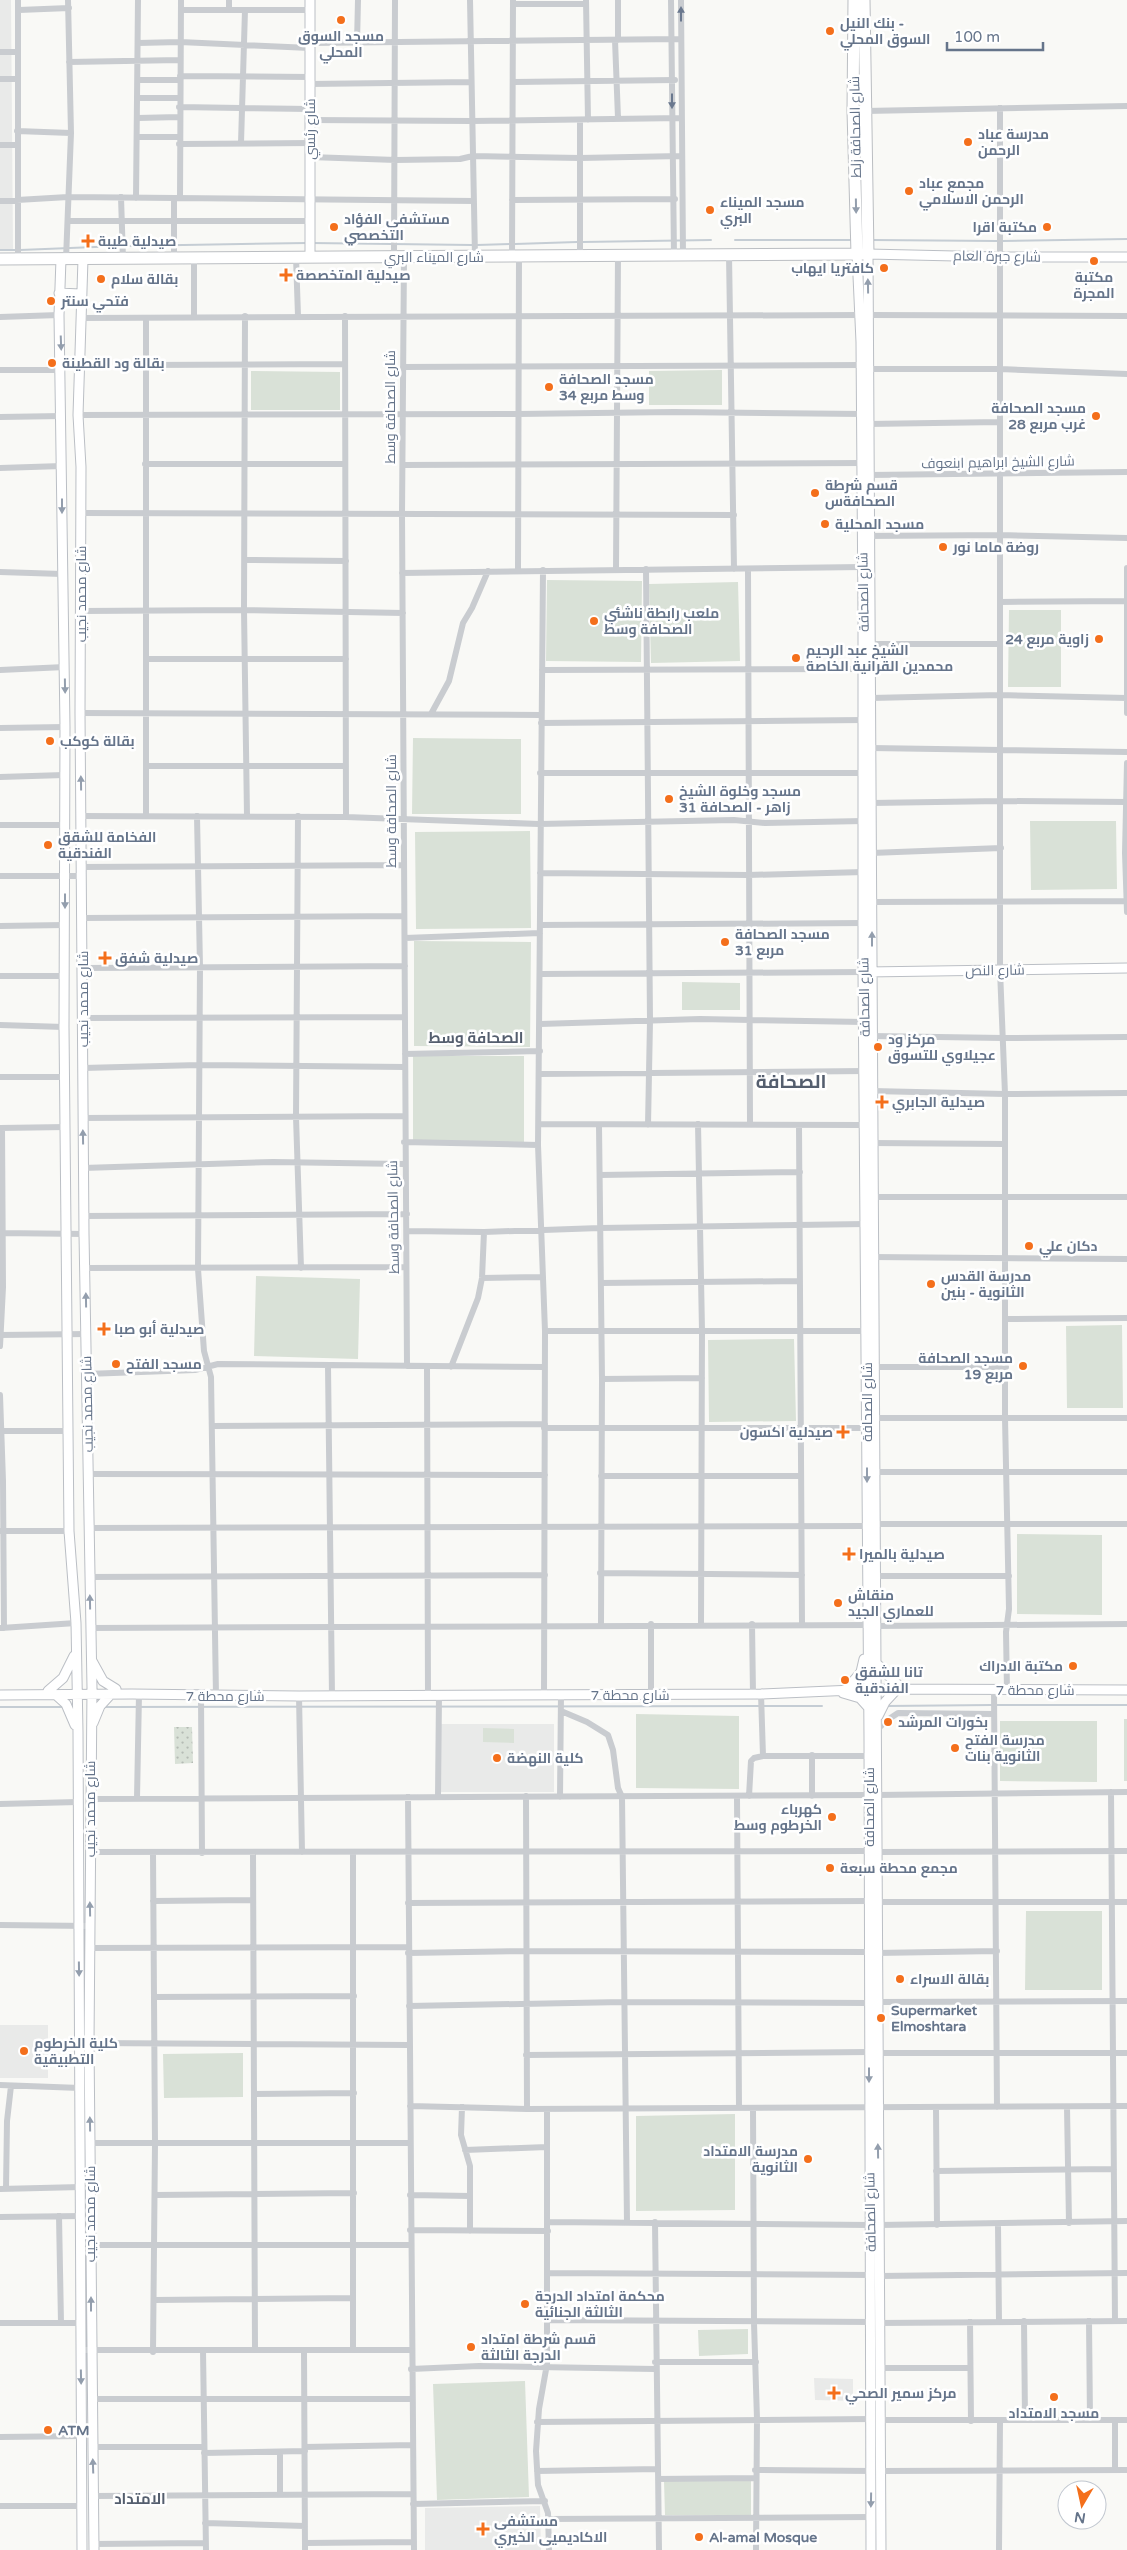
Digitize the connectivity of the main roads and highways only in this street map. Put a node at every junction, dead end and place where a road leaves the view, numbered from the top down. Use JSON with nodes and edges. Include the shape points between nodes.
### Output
{"nodes":[{"id":1,"x":310,"y":0,"type":"edge"},
{"id":2,"x":854,"y":0,"type":"edge"},
{"id":3,"x":864,"y":0,"type":"edge"},
{"id":4,"x":859,"y":111,"type":"junction"},
{"id":5,"x":862,"y":254,"type":"junction"},
{"id":6,"x":310,"y":257,"type":"junction"},
{"id":7,"x":1127,"y":257,"type":"edge"},
{"id":8,"x":83,"y":259,"type":"junction"},
{"id":9,"x":0,"y":260,"type":"edge"},
{"id":10,"x":63,"y":260,"type":"junction"},
{"id":11,"x":60,"y":293,"type":"junction"},
{"id":12,"x":80,"y":294,"type":"junction"},
{"id":13,"x":865,"y":367,"type":"junction"},
{"id":14,"x":865,"y":536,"type":"junction"},
{"id":15,"x":1127,"y":968,"type":"edge"},
{"id":16,"x":867,"y":972,"type":"junction"},
{"id":17,"x":869,"y":1257,"type":"junction"},
{"id":18,"x":871,"y":1525,"type":"junction"},
{"id":19,"x":871,"y":1625,"type":"junction"},
{"id":20,"x":867,"y":1637,"type":"junction"},
{"id":21,"x":76,"y":1649,"type":"junction"},
{"id":22,"x":91,"y":1658,"type":"junction"},
{"id":23,"x":875,"y":1662,"type":"junction"},
{"id":24,"x":872,"y":1689,"type":"junction"},
{"id":25,"x":899,"y":1689,"type":"junction"},
{"id":26,"x":833,"y":1690,"type":"junction"},
{"id":27,"x":846,"y":1690,"type":"junction"},
{"id":28,"x":1127,"y":1690,"type":"edge"},
{"id":29,"x":92,"y":1691,"type":"junction"},
{"id":30,"x":113,"y":1691,"type":"junction"},
{"id":31,"x":77,"y":1692,"type":"junction"},
{"id":32,"x":52,"y":1693,"type":"junction"},
{"id":33,"x":0,"y":1695,"type":"edge"},
{"id":34,"x":869,"y":1708,"type":"junction"},
{"id":35,"x":877,"y":1718,"type":"junction"},
{"id":36,"x":78,"y":1732,"type":"junction"},
{"id":37,"x":91,"y":1733,"type":"junction"},
{"id":38,"x":873,"y":1795,"type":"junction"},
{"id":39,"x":875,"y":2322,"type":"junction"},
{"id":40,"x":875,"y":2419,"type":"junction"},
{"id":41,"x":876,"y":2471,"type":"junction"},
{"id":42,"x":94,"y":2547,"type":"edge"},
{"id":43,"x":82,"y":2550,"type":"edge"},
{"id":44,"x":871,"y":2550,"type":"edge"},
{"id":45,"x":881,"y":2550,"type":"edge"}],
"edges":[{"from":1,"to":6,"type":"main road","name":"شارع رئسي"},
{"from":2,"to":4,"type":"highway","name":"شارع الصحافة زلط"},
{"from":3,"to":4,"type":"highway","name":"شارع الصحافة زلط"},
{"from":4,"to":5,"type":"highway","name":"شارع الصحافة زلط"},
{"from":5,"to":6,"type":"highway","name":"شارع الميناء البري"},
{"from":5,"to":7,"type":"main road","name":"شارع جبرة العام"},
{"from":5,"to":13,"type":"main road","name":"شارع الصحافة"},
{"from":6,"to":8,"type":"highway","name":"شارع الميناء البري"},
{"from":8,"to":10,"type":"highway","name":"شارع الميناء البري"},
{"from":8,"to":12,"type":"main road","name":"شارع محمد نجيب"},
{"from":9,"to":10,"type":"highway","name":"شارع الميناء البري"},
{"from":10,"to":11,"type":"main road","name":"شارع محمد نجيب"},
{"from":11,"to":12,"type":"main road"},
{"from":11,"to":21,"type":"main road","name":"شارع محمد نجيب","one_way":true,"via":[[69,1531]]},
{"from":22,"to":12,"type":"main road","name":"شارع محمد نجيب","one_way":true,"via":[[82,1068]]},
{"from":13,"to":14,"type":"main road","name":"شارع الصحافة","via":[[868,424]]},
{"from":13,"to":14,"type":"main road","name":"شارع الصحافة","via":[[862,414]]},
{"from":14,"to":16,"type":"main road","name":"شارع الصحافة","via":[[863,923]]},
{"from":16,"to":14,"type":"main road","name":"شارع الصحافة","one_way":true,"via":[[872,902],[872,803]]},
{"from":15,"to":16,"type":"main road","name":"شارع النص"},
{"from":16,"to":17,"type":"main road","name":"شارع الصحافة","via":[[872,1036],[873,1197]]},
{"from":16,"to":17,"type":"main road","name":"شارع الصحافة","via":[[864,1125],[865,1224]]},
{"from":17,"to":18,"type":"main road","name":"شارع الصحافة","one_way":true,"via":[[866,1330]]},
{"from":17,"to":18,"type":"main road","name":"شارع الصحافة","via":[[876,1472]]},
{"from":18,"to":19,"type":"main road","name":"شارع الصحافة"},
{"from":18,"to":19,"type":"main road","name":"شارع الصحافة","via":[[875,1576]]},
{"from":19,"to":20,"type":"main road","name":"شارع الصحافة"},
{"from":19,"to":23,"type":"main road","name":"شارع الصحافة"},
{"from":20,"to":24,"type":"main road","name":"شارع الصحافة"},
{"from":20,"to":27,"type":"main road","via":[[863,1668]]},
{"from":21,"to":31,"type":"main road","name":"شارع محمد نجيب"},
{"from":21,"to":32,"type":"main road"},
{"from":22,"to":29,"type":"main road","name":"شارع محمد نجيب"},
{"from":22,"to":30,"type":"main road","via":[[103,1681]]},
{"from":23,"to":24,"type":"main road","name":"شارع الصحافة"},
{"from":23,"to":25,"type":"main road"},
{"from":24,"to":25,"type":"main road","name":"شارع محطة 7"},
{"from":24,"to":27,"type":"main road","name":"شارع محطة 7"},
{"from":24,"to":34,"type":"main road","name":"شارع الصحافة"},
{"from":24,"to":35,"type":"main road","name":"شارع الصحافة"},
{"from":25,"to":28,"type":"main road","name":"شارع محطة 7"},
{"from":25,"to":35,"type":"main road","via":[[885,1702]]},
{"from":26,"to":27,"type":"main road","name":"شارع محطة 7"},
{"from":26,"to":30,"type":"main road","name":"شارع محطة 7","via":[[757,1694],[332,1696],[201,1696]]},
{"from":26,"to":34,"type":"main road","via":[[860,1698]]},
{"from":29,"to":30,"type":"main road","name":"شارع محطة 7"},
{"from":29,"to":31,"type":"main road","name":"شارع محطة 7"},
{"from":29,"to":37,"type":"main road","name":"شارع محمد نجيب"},
{"from":30,"to":37,"type":"main road","via":[[97,1710]]},
{"from":31,"to":32,"type":"main road","name":"شارع محطة 7"},
{"from":31,"to":36,"type":"main road","name":"شارع محمد نجيب"},
{"from":32,"to":33,"type":"main road","name":"شارع محطة 7"},
{"from":32,"to":36,"type":"main road","via":[[68,1707]]},
{"from":34,"to":38,"type":"main road","name":"شارع الصحافة"},
{"from":35,"to":38,"type":"main road","name":"شارع الصحافة"},
{"from":36,"to":43,"type":"main road","name":"شارع محمد نجيب","one_way":true},
{"from":42,"to":37,"type":"main road","name":"شارع محمد نجيب","one_way":true,"via":[[89,2043]]},
{"from":38,"to":39,"type":"main road","name":"شارع الصحافة"},
{"from":39,"to":40,"type":"main road","name":"شارع الصحافة"},
{"from":39,"to":40,"type":"main road","name":"شارع الصحافة","via":[[879,2368]]},
{"from":40,"to":41,"type":"main road","name":"شارع الصحافة"},
{"from":41,"to":44,"type":"main road","name":"شارع الصحافة","one_way":true},
{"from":41,"to":45,"type":"main road","name":"شارع الصحافة"}]}
